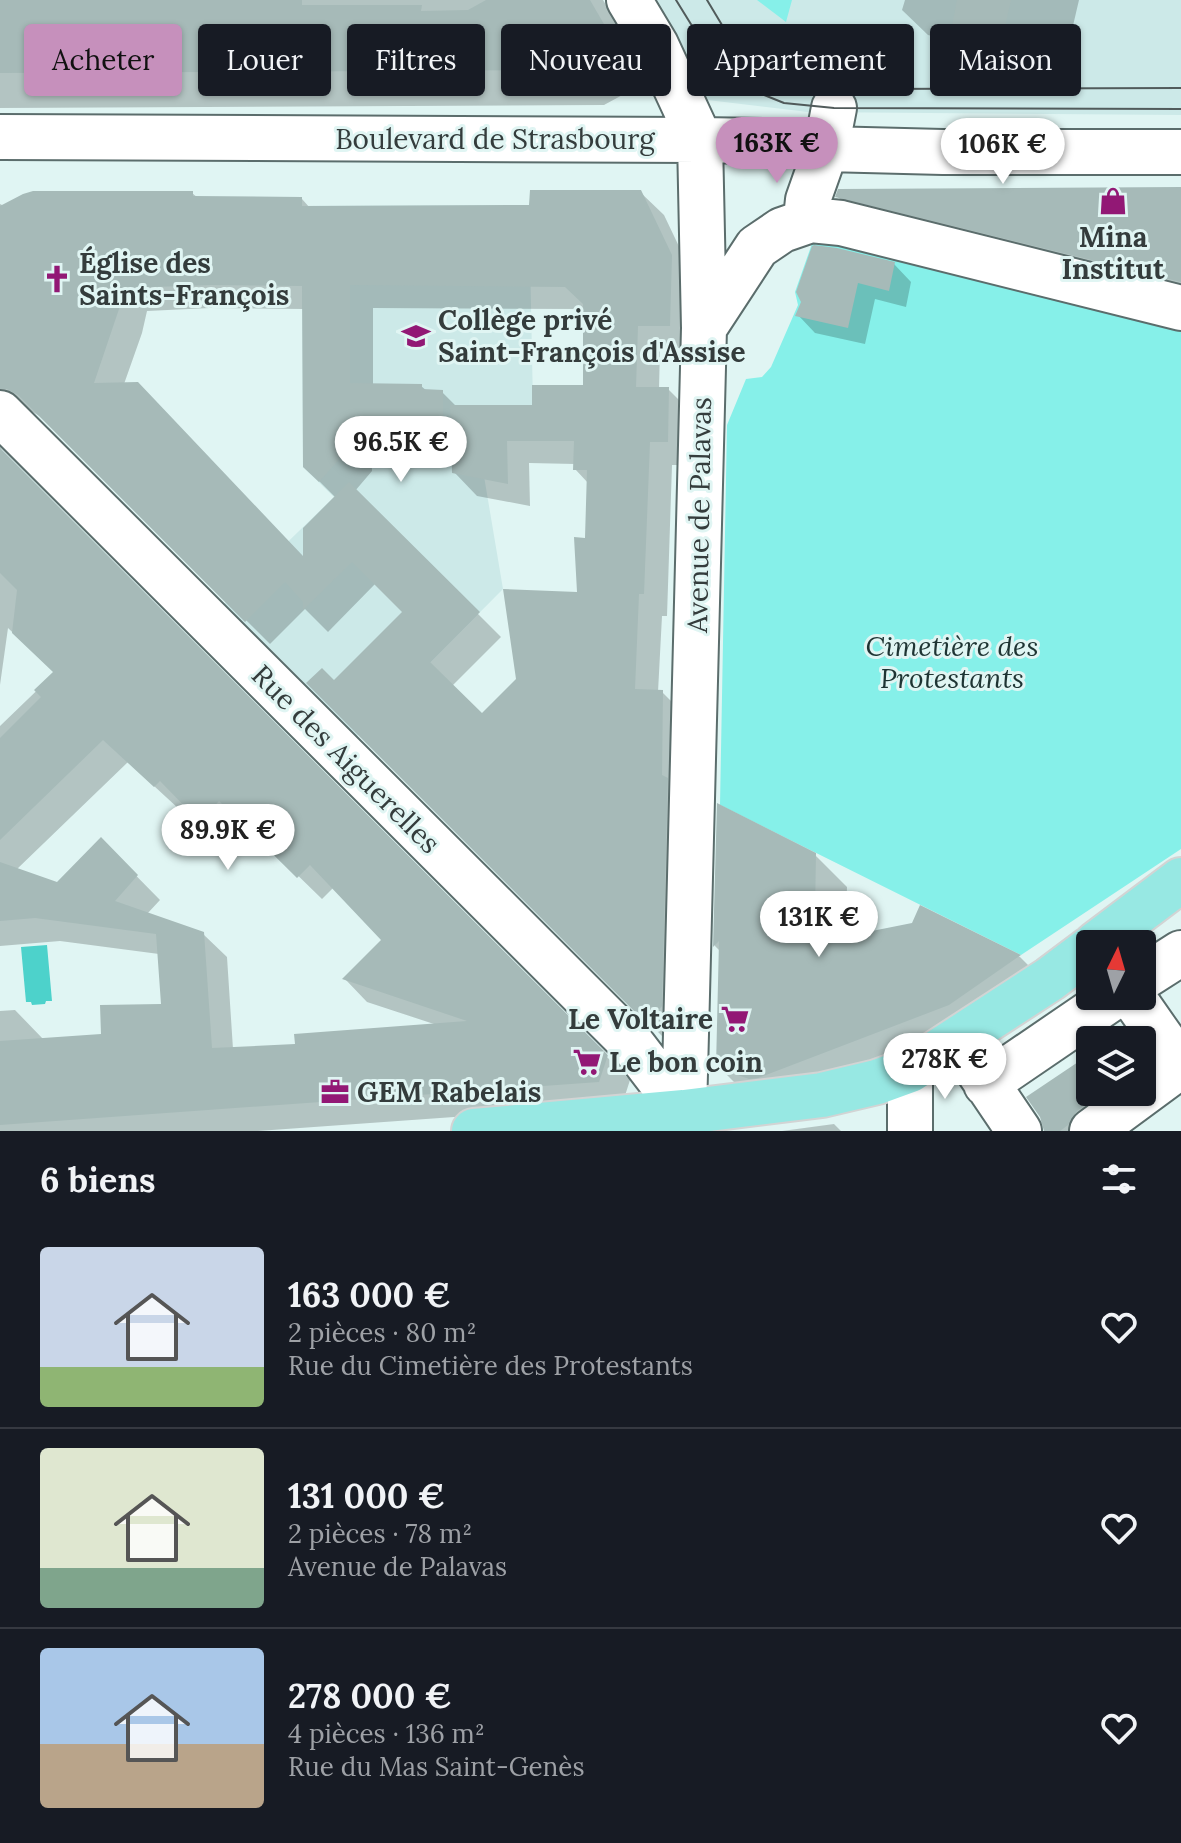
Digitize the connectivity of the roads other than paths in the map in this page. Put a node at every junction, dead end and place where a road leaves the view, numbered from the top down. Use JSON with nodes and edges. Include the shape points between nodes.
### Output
{"nodes":[{"id":1,"x":629,"y":0,"type":"edge"},
{"id":2,"x":830,"y":128,"type":"junction"},
{"id":3,"x":0,"y":137,"type":"edge"},
{"id":4,"x":700,"y":140,"type":"junction"},
{"id":5,"x":1181,"y":152,"type":"edge"},
{"id":6,"x":811,"y":220,"type":"junction"},
{"id":7,"x":1181,"y":308,"type":"edge"},
{"id":8,"x":704,"y":328,"type":"junction"},
{"id":9,"x":0,"y":413,"type":"edge"},
{"id":10,"x":1180,"y":883,"type":"edge"},
{"id":11,"x":1115,"y":930,"type":"edge"},
{"id":12,"x":1181,"y":953,"type":"edge"},
{"id":13,"x":1076,"y":960,"type":"edge"},
{"id":14,"x":1156,"y":969,"type":"edge"},
{"id":15,"x":1094,"y":1010,"type":"edge"},
{"id":16,"x":1142,"y":1010,"type":"edge"},
{"id":17,"x":955,"y":1040,"type":"junction"},
{"id":18,"x":910,"y":1070,"type":"junction"},
{"id":19,"x":986,"y":1084,"type":"junction"},
{"id":20,"x":684,"y":1122,"type":"edge"},
{"id":21,"x":474,"y":1131,"type":"edge"},
{"id":22,"x":910,"y":1131,"type":"edge"},
{"id":23,"x":1019,"y":1131,"type":"edge"},
{"id":24,"x":1092,"y":1131,"type":"edge"}],
"edges":[{"from":1,"to":4,"type":"street"},
{"from":2,"to":4,"type":"street","name":"Boulevard de Strasbourg","via":[[764,141]]},
{"from":2,"to":5,"type":"street","name":"Boulevard de Strasbourg","via":[[943,152]]},
{"from":2,"to":6,"type":"street","via":[[808,200]]},
{"from":3,"to":4,"type":"street","name":"Boulevard de Strasbourg"},
{"from":4,"to":8,"type":"street","name":"Avenue de Palavas"},
{"from":6,"to":7,"type":"street","via":[[841,223]]},
{"from":6,"to":8,"type":"street","via":[[782,230],[757,247]]},
{"from":8,"to":20,"type":"street","name":"Avenue de Palavas"},
{"from":9,"to":20,"type":"street","name":"Rue des Aiguerelles","via":[[632,1044]]},
{"from":10,"to":11,"type":"main road"},
{"from":12,"to":14,"type":"street"},
{"from":13,"to":17,"type":"main road"},
{"from":15,"to":19,"type":"street"},
{"from":16,"to":24,"type":"street","via":[[1171,1052],[1173,1065],[1168,1075]]},
{"from":17,"to":18,"type":"main road"},
{"from":17,"to":19,"type":"street"},
{"from":18,"to":20,"type":"main road","via":[[822,1095]]},
{"from":18,"to":22,"type":"street"},
{"from":19,"to":23,"type":"street"},
{"from":20,"to":21,"type":"main road"}]}
